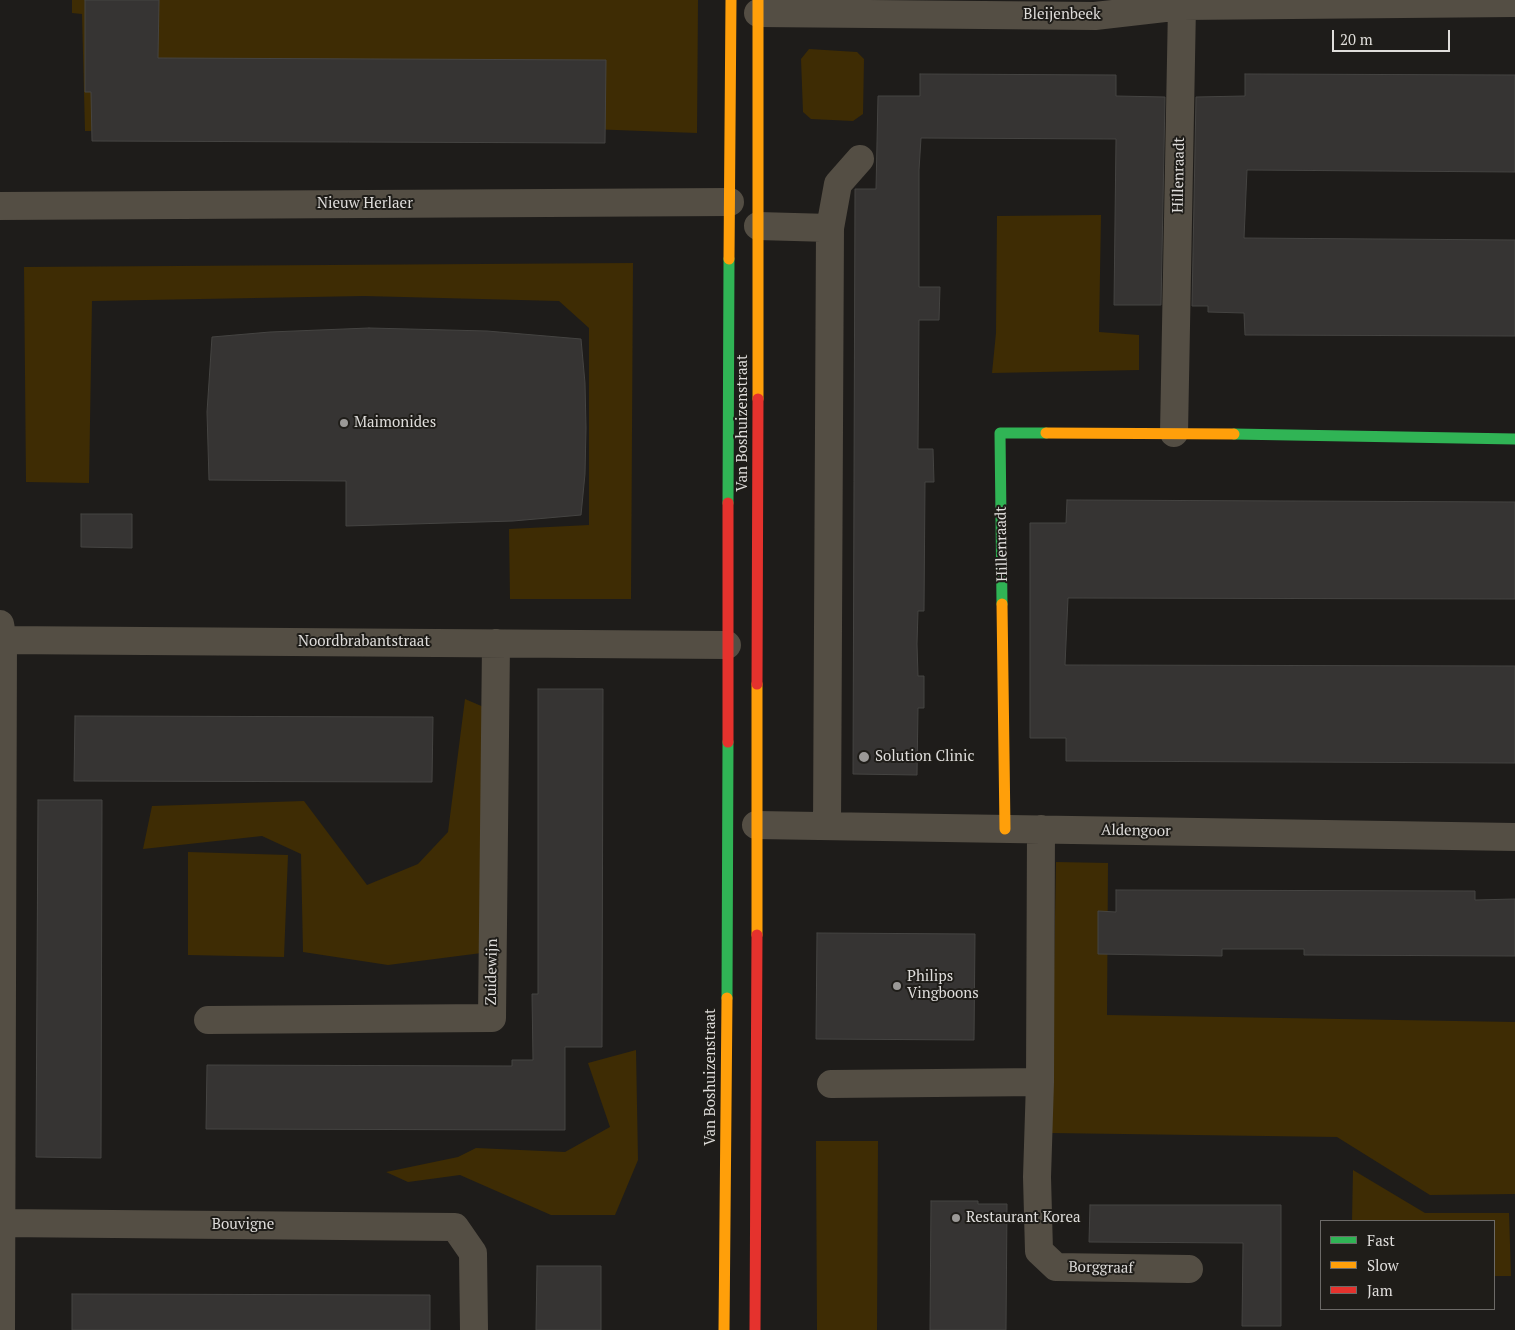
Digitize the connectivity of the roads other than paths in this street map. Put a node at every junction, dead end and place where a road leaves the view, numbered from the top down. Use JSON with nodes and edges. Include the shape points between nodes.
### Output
{"nodes":[{"id":1,"x":731,"y":0,"type":"edge"},
{"id":2,"x":1515,"y":3,"type":"edge"},
{"id":3,"x":1182,"y":6,"type":"junction"},
{"id":4,"x":1095,"y":8,"type":"edge"},
{"id":5,"x":747,"y":10,"type":"edge"},
{"id":6,"x":860,"y":159,"type":"dead end"},
{"id":7,"x":0,"y":206,"type":"edge"},
{"id":8,"x":747,"y":207,"type":"junction"},
{"id":9,"x":830,"y":228,"type":"junction"},
{"id":10,"x":1174,"y":433,"type":"junction"},
{"id":11,"x":1515,"y":439,"type":"edge"},
{"id":12,"x":1,"y":635,"type":"edge"},
{"id":13,"x":496,"y":643,"type":"junction"},
{"id":14,"x":758,"y":644,"type":"junction"},
{"id":15,"x":727,"y":645,"type":"junction"},
{"id":16,"x":742,"y":825,"type":"junction"},
{"id":17,"x":826,"y":826,"type":"junction"},
{"id":18,"x":1005,"y":829,"type":"junction"},
{"id":19,"x":1041,"y":829,"type":"junction"},
{"id":20,"x":1515,"y":837,"type":"edge"},
{"id":21,"x":208,"y":1020,"type":"dead end"},
{"id":22,"x":1040,"y":1082,"type":"junction"},
{"id":23,"x":831,"y":1084,"type":"dead end"},
{"id":24,"x":1,"y":1223,"type":"edge"},
{"id":25,"x":1189,"y":1269,"type":"dead end"},
{"id":26,"x":1,"y":1330,"type":"edge"},
{"id":27,"x":474,"y":1330,"type":"edge"},
{"id":28,"x":724,"y":1330,"type":"edge"},
{"id":29,"x":755,"y":1330,"type":"edge"}],
"edges":[{"from":1,"to":5,"type":"street","name":"Van Boshuizenstraat"},
{"from":2,"to":3,"type":"street","name":"Bleijenbeek"},
{"from":3,"to":4,"type":"street","name":"Bleijenbeek"},
{"from":3,"to":10,"type":"street","name":"Hillenraadt"},
{"from":4,"to":5,"type":"street","name":"Bleijenbeek"},
{"from":5,"to":8,"type":"street","name":"Van Boshuizenstraat"},
{"from":5,"to":8,"type":"street","name":"Van Boshuizenstraat"},
{"from":6,"to":9,"type":"street","via":[[838,184]]},
{"from":7,"to":8,"type":"street","name":"Nieuw Herlaer"},
{"from":8,"to":9,"type":"street","name":"Nieuw Herlaer"},
{"from":8,"to":14,"type":"street","name":"Van Boshuizenstraat"},
{"from":8,"to":15,"type":"street","name":"Van Boshuizenstraat"},
{"from":9,"to":17,"type":"street"},
{"from":10,"to":11,"type":"street","name":"Hillenraadt"},
{"from":10,"to":18,"type":"street","name":"Hillenraadt","via":[[1000,433]]},
{"from":12,"to":13,"type":"street","name":"Noordbrabantstraat"},
{"from":12,"to":24,"type":"street"},
{"from":13,"to":15,"type":"street","name":"Noordbrabantstraat"},
{"from":13,"to":21,"type":"street","name":"Zuidewijn","via":[[492,1018]]},
{"from":14,"to":15,"type":"street"},
{"from":14,"to":16,"type":"street","name":"Van Boshuizenstraat"},
{"from":15,"to":16,"type":"street","name":"Van Boshuizenstraat"},
{"from":16,"to":17,"type":"street","name":"Aldengoor"},
{"from":16,"to":28,"type":"street","name":"Van Boshuizenstraat"},
{"from":16,"to":29,"type":"street","name":"Van Boshuizenstraat"},
{"from":17,"to":18,"type":"street","name":"Aldengoor"},
{"from":18,"to":19,"type":"street","name":"Aldengoor"},
{"from":19,"to":20,"type":"street","name":"Aldengoor"},
{"from":19,"to":22,"type":"street","name":"Borggraaf"},
{"from":22,"to":23,"type":"street"},
{"from":22,"to":25,"type":"street","name":"Borggraaf","via":[[1039,1251],[1056,1267]]},
{"from":24,"to":26,"type":"street"},
{"from":24,"to":27,"type":"street","name":"Bouvigne","via":[[455,1227],[474,1252]]}]}
